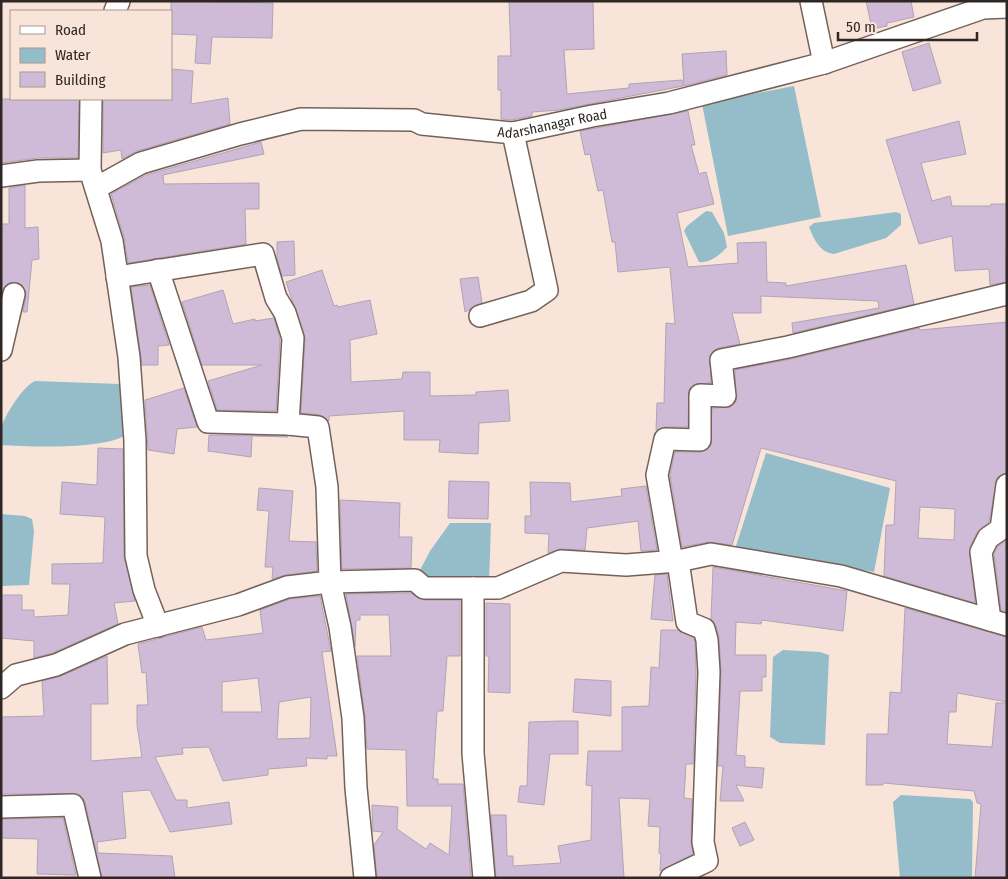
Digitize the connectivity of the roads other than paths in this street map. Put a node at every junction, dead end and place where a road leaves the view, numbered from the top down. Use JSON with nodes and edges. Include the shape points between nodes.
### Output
{"nodes":[{"id":1,"x":811,"y":1,"type":"edge"},
{"id":2,"x":1007,"y":7,"type":"edge"},
{"id":3,"x":824,"y":63,"type":"junction"},
{"id":4,"x":91,"y":100,"type":"edge"},
{"id":5,"x":513,"y":133,"type":"junction"},
{"id":6,"x":1,"y":176,"type":"edge"},
{"id":7,"x":93,"y":179,"type":"junction"},
{"id":8,"x":158,"y":270,"type":"junction"},
{"id":9,"x":117,"y":276,"type":"junction"},
{"id":10,"x":14,"y":294,"type":"dead end"},
{"id":11,"x":1007,"y":294,"type":"edge"},
{"id":12,"x":480,"y":316,"type":"dead end"},
{"id":13,"x":1,"y":350,"type":"edge"},
{"id":14,"x":288,"y":424,"type":"junction"},
{"id":15,"x":1007,"y":485,"type":"edge"},
{"id":16,"x":675,"y":562,"type":"junction"},
{"id":17,"x":330,"y":582,"type":"junction"},
{"id":18,"x":473,"y":588,"type":"junction"},
{"id":19,"x":998,"y":622,"type":"edge"},
{"id":20,"x":158,"y":626,"type":"junction"},
{"id":21,"x":1,"y":688,"type":"edge"},
{"id":22,"x":1,"y":807,"type":"edge"},
{"id":23,"x":90,"y":878,"type":"edge"},
{"id":24,"x":365,"y":878,"type":"edge"},
{"id":25,"x":484,"y":878,"type":"edge"},
{"id":26,"x":671,"y":878,"type":"edge"}],
"edges":[{"from":1,"to":3,"type":"street"},
{"from":2,"to":3,"type":"street","name":"Adarshanagar Road","via":[[983,8]]},
{"from":3,"to":5,"type":"street","name":"Adarshanagar Road","via":[[669,103]]},
{"from":4,"to":7,"type":"street"},
{"from":5,"to":7,"type":"street","name":"Adarshanagar Road","via":[[422,124],[414,120],[301,119]]},
{"from":5,"to":12,"type":"street","via":[[547,290],[531,300]]},
{"from":6,"to":7,"type":"street","via":[[38,170]]},
{"from":7,"to":9,"type":"street","via":[[112,241]]},
{"from":8,"to":9,"type":"street"},
{"from":8,"to":14,"type":"street","via":[[208,422]]},
{"from":8,"to":14,"type":"street","via":[[263,254],[276,298],[285,312],[293,338]]},
{"from":9,"to":20,"type":"street","via":[[129,357],[135,431],[136,556],[144,590]]},
{"from":10,"to":13,"type":"street"},
{"from":11,"to":16,"type":"street","via":[[721,360],[725,396],[700,395],[700,440],[665,439],[657,475]]},
{"from":14,"to":17,"type":"street","via":[[318,427],[327,487]]},
{"from":15,"to":19,"type":"street","via":[[1001,529],[988,538],[980,552]]},
{"from":16,"to":18,"type":"street","via":[[611,565],[561,561],[498,588]]},
{"from":16,"to":19,"type":"street","via":[[711,554],[841,576]]},
{"from":16,"to":26,"type":"street","via":[[687,622],[704,629],[707,640],[709,672],[703,842],[707,861]]},
{"from":17,"to":18,"type":"street","via":[[415,580],[424,588]]},
{"from":17,"to":20,"type":"street","via":[[286,587],[238,605]]},
{"from":17,"to":24,"type":"street","via":[[353,718]]},
{"from":18,"to":25,"type":"street","via":[[473,753]]},
{"from":20,"to":21,"type":"street","via":[[125,634],[56,665],[16,675]]},
{"from":22,"to":23,"type":"street","via":[[73,805]]}]}
